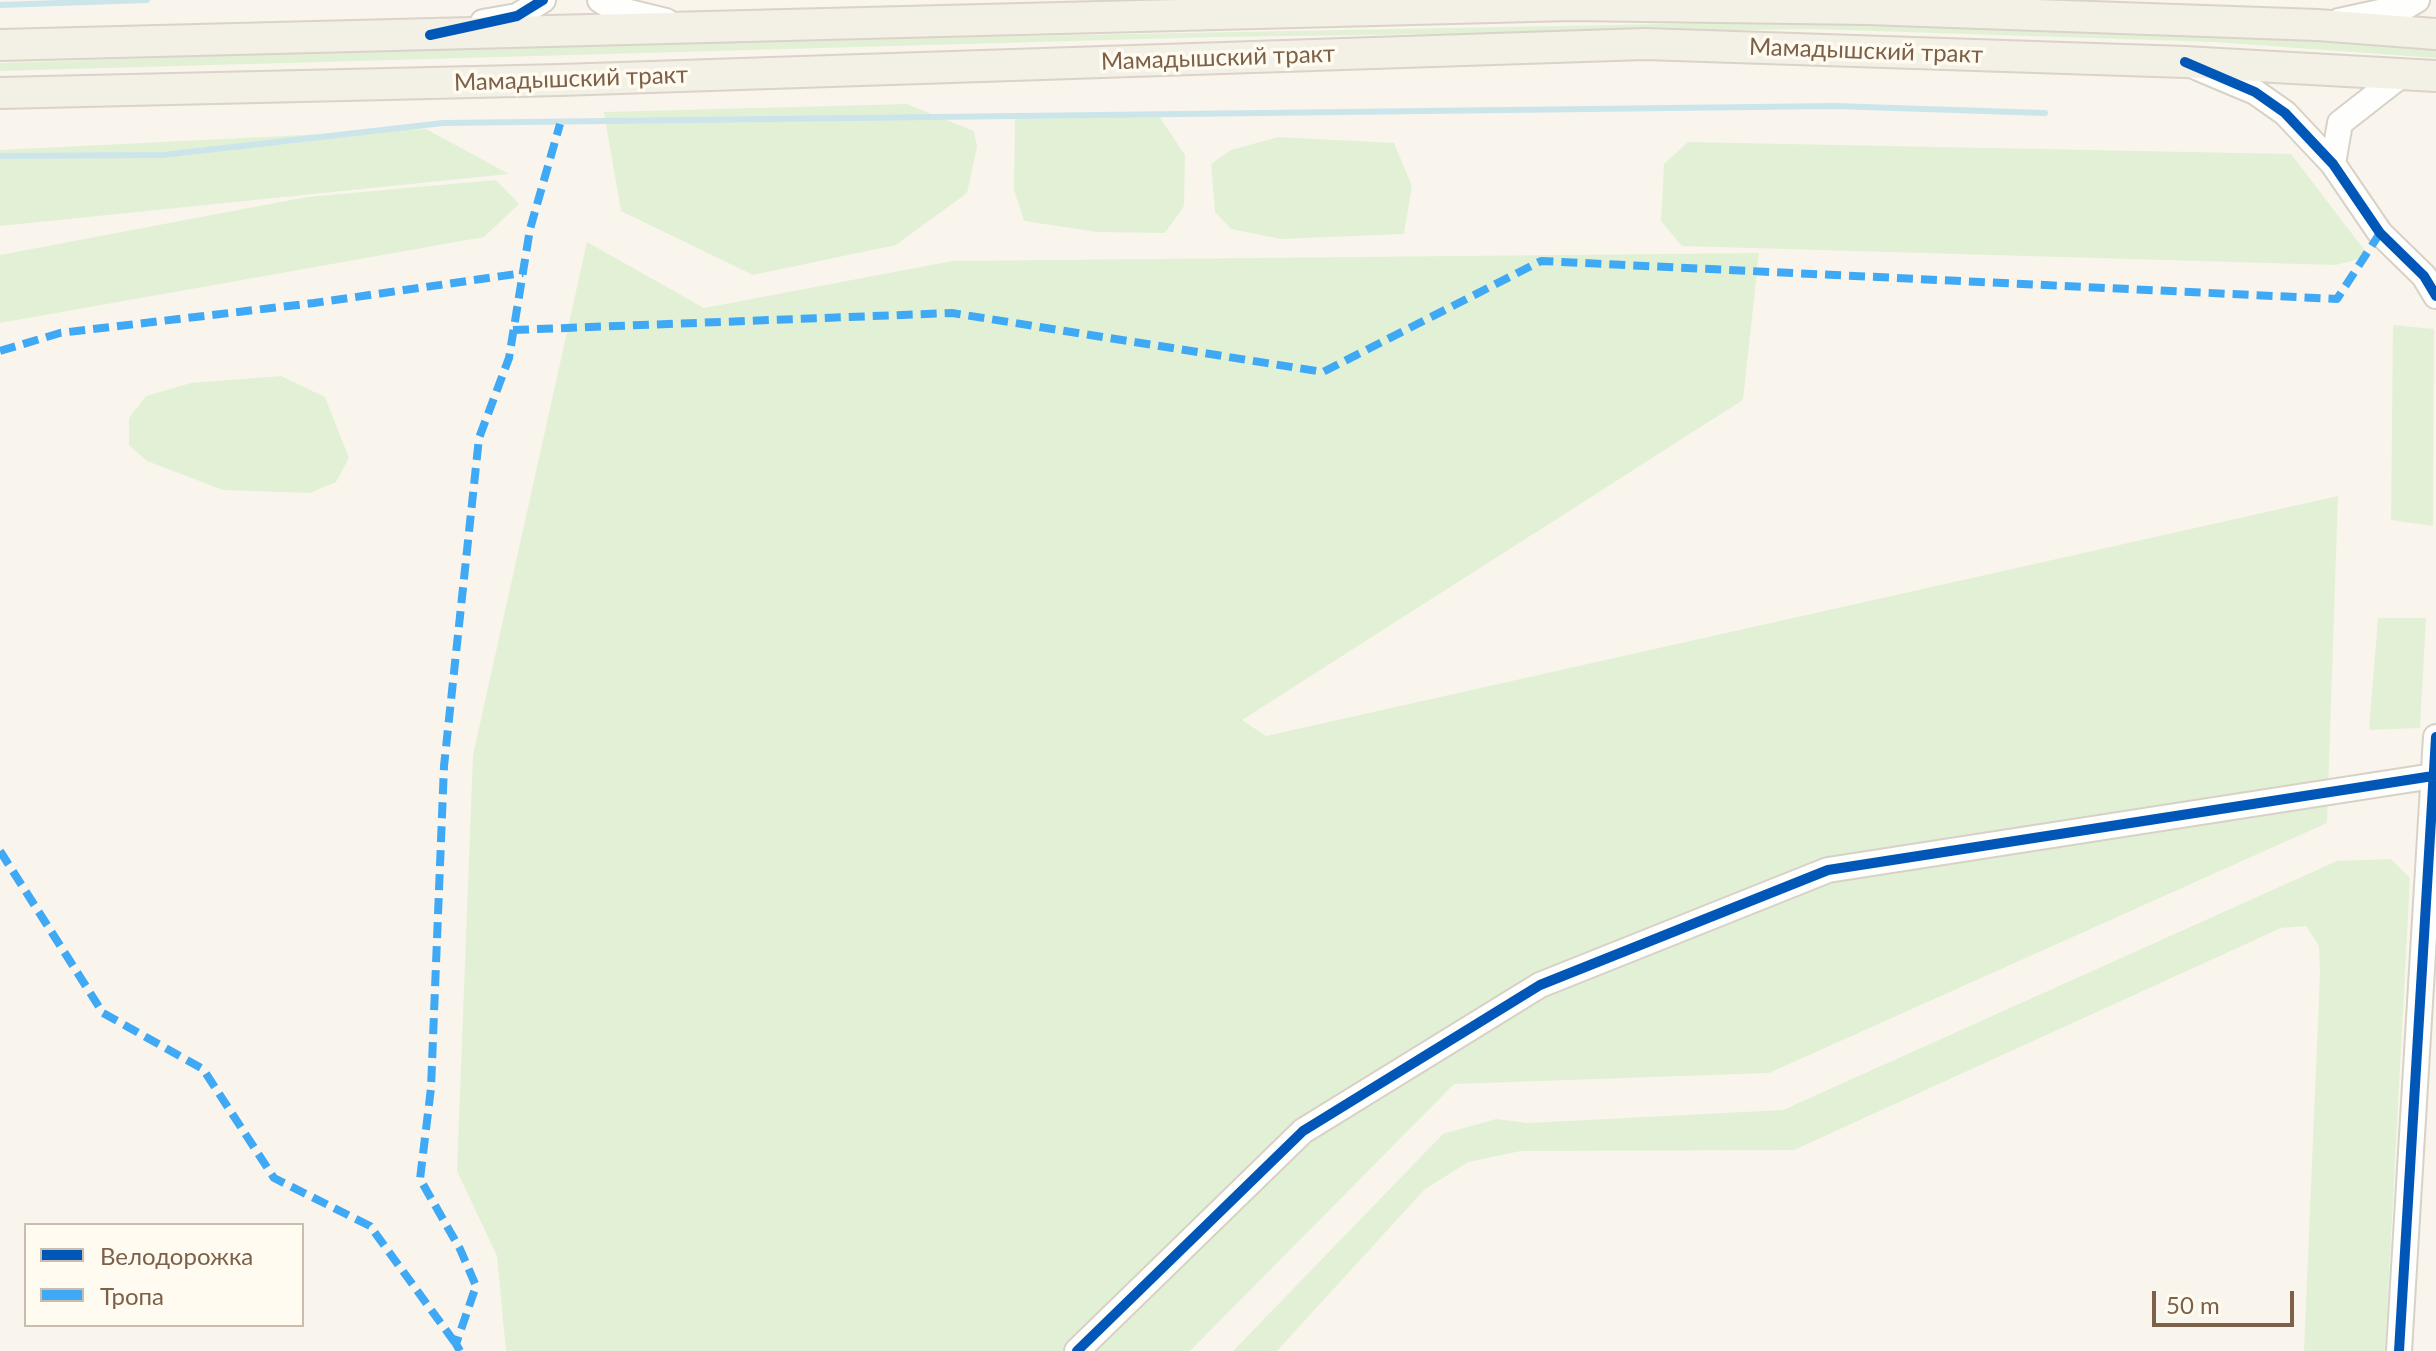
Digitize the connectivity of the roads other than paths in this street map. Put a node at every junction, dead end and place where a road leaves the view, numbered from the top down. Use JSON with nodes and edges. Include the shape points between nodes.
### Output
{"nodes":[{"id":1,"x":543,"y":0,"type":"edge"},
{"id":2,"x":600,"y":0,"type":"edge"},
{"id":3,"x":2417,"y":0,"type":"edge"},
{"id":4,"x":2318,"y":25,"type":"junction"},
{"id":5,"x":691,"y":28,"type":"junction"},
{"id":6,"x":2436,"y":34,"type":"edge"},
{"id":7,"x":430,"y":35,"type":"junction"},
{"id":8,"x":0,"y":45,"type":"edge"},
{"id":9,"x":2185,"y":62,"type":"junction"},
{"id":10,"x":2404,"y":73,"type":"junction"},
{"id":11,"x":2436,"y":76,"type":"edge"},
{"id":12,"x":0,"y":93,"type":"edge"},
{"id":13,"x":2333,"y":164,"type":"junction"},
{"id":14,"x":2436,"y":296,"type":"edge"},
{"id":15,"x":2436,"y":737,"type":"edge"},
{"id":16,"x":2433,"y":776,"type":"junction"},
{"id":17,"x":1077,"y":1351,"type":"edge"},
{"id":18,"x":2399,"y":1351,"type":"edge"}],
"edges":[{"from":1,"to":7,"type":"street","via":[[517,16]]},
{"from":2,"to":5,"type":"street"},
{"from":3,"to":4,"type":"street"},
{"from":4,"to":5,"type":"main road","name":"Мамадышский тракт","via":[[1571,5]]},
{"from":4,"to":6,"type":"main road","name":"Мамадышский тракт"},
{"from":5,"to":7,"type":"main road","name":"Мамадышский тракт"},
{"from":7,"to":8,"type":"main road","name":"Мамадышский тракт"},
{"from":9,"to":10,"type":"main road","name":"Мамадышский тракт"},
{"from":9,"to":12,"type":"main road","name":"Мамадышский тракт","via":[[1645,44]]},
{"from":9,"to":13,"type":"street","via":[[2265,99]]},
{"from":10,"to":11,"type":"main road","name":"Мамадышский тракт"},
{"from":10,"to":13,"type":"street","via":[[2340,123]]},
{"from":13,"to":14,"type":"street","via":[[2380,233],[2424,276]]},
{"from":15,"to":16,"type":"street"},
{"from":16,"to":17,"type":"street","via":[[1828,870],[1540,985],[1303,1131]]},
{"from":16,"to":18,"type":"street"}]}
